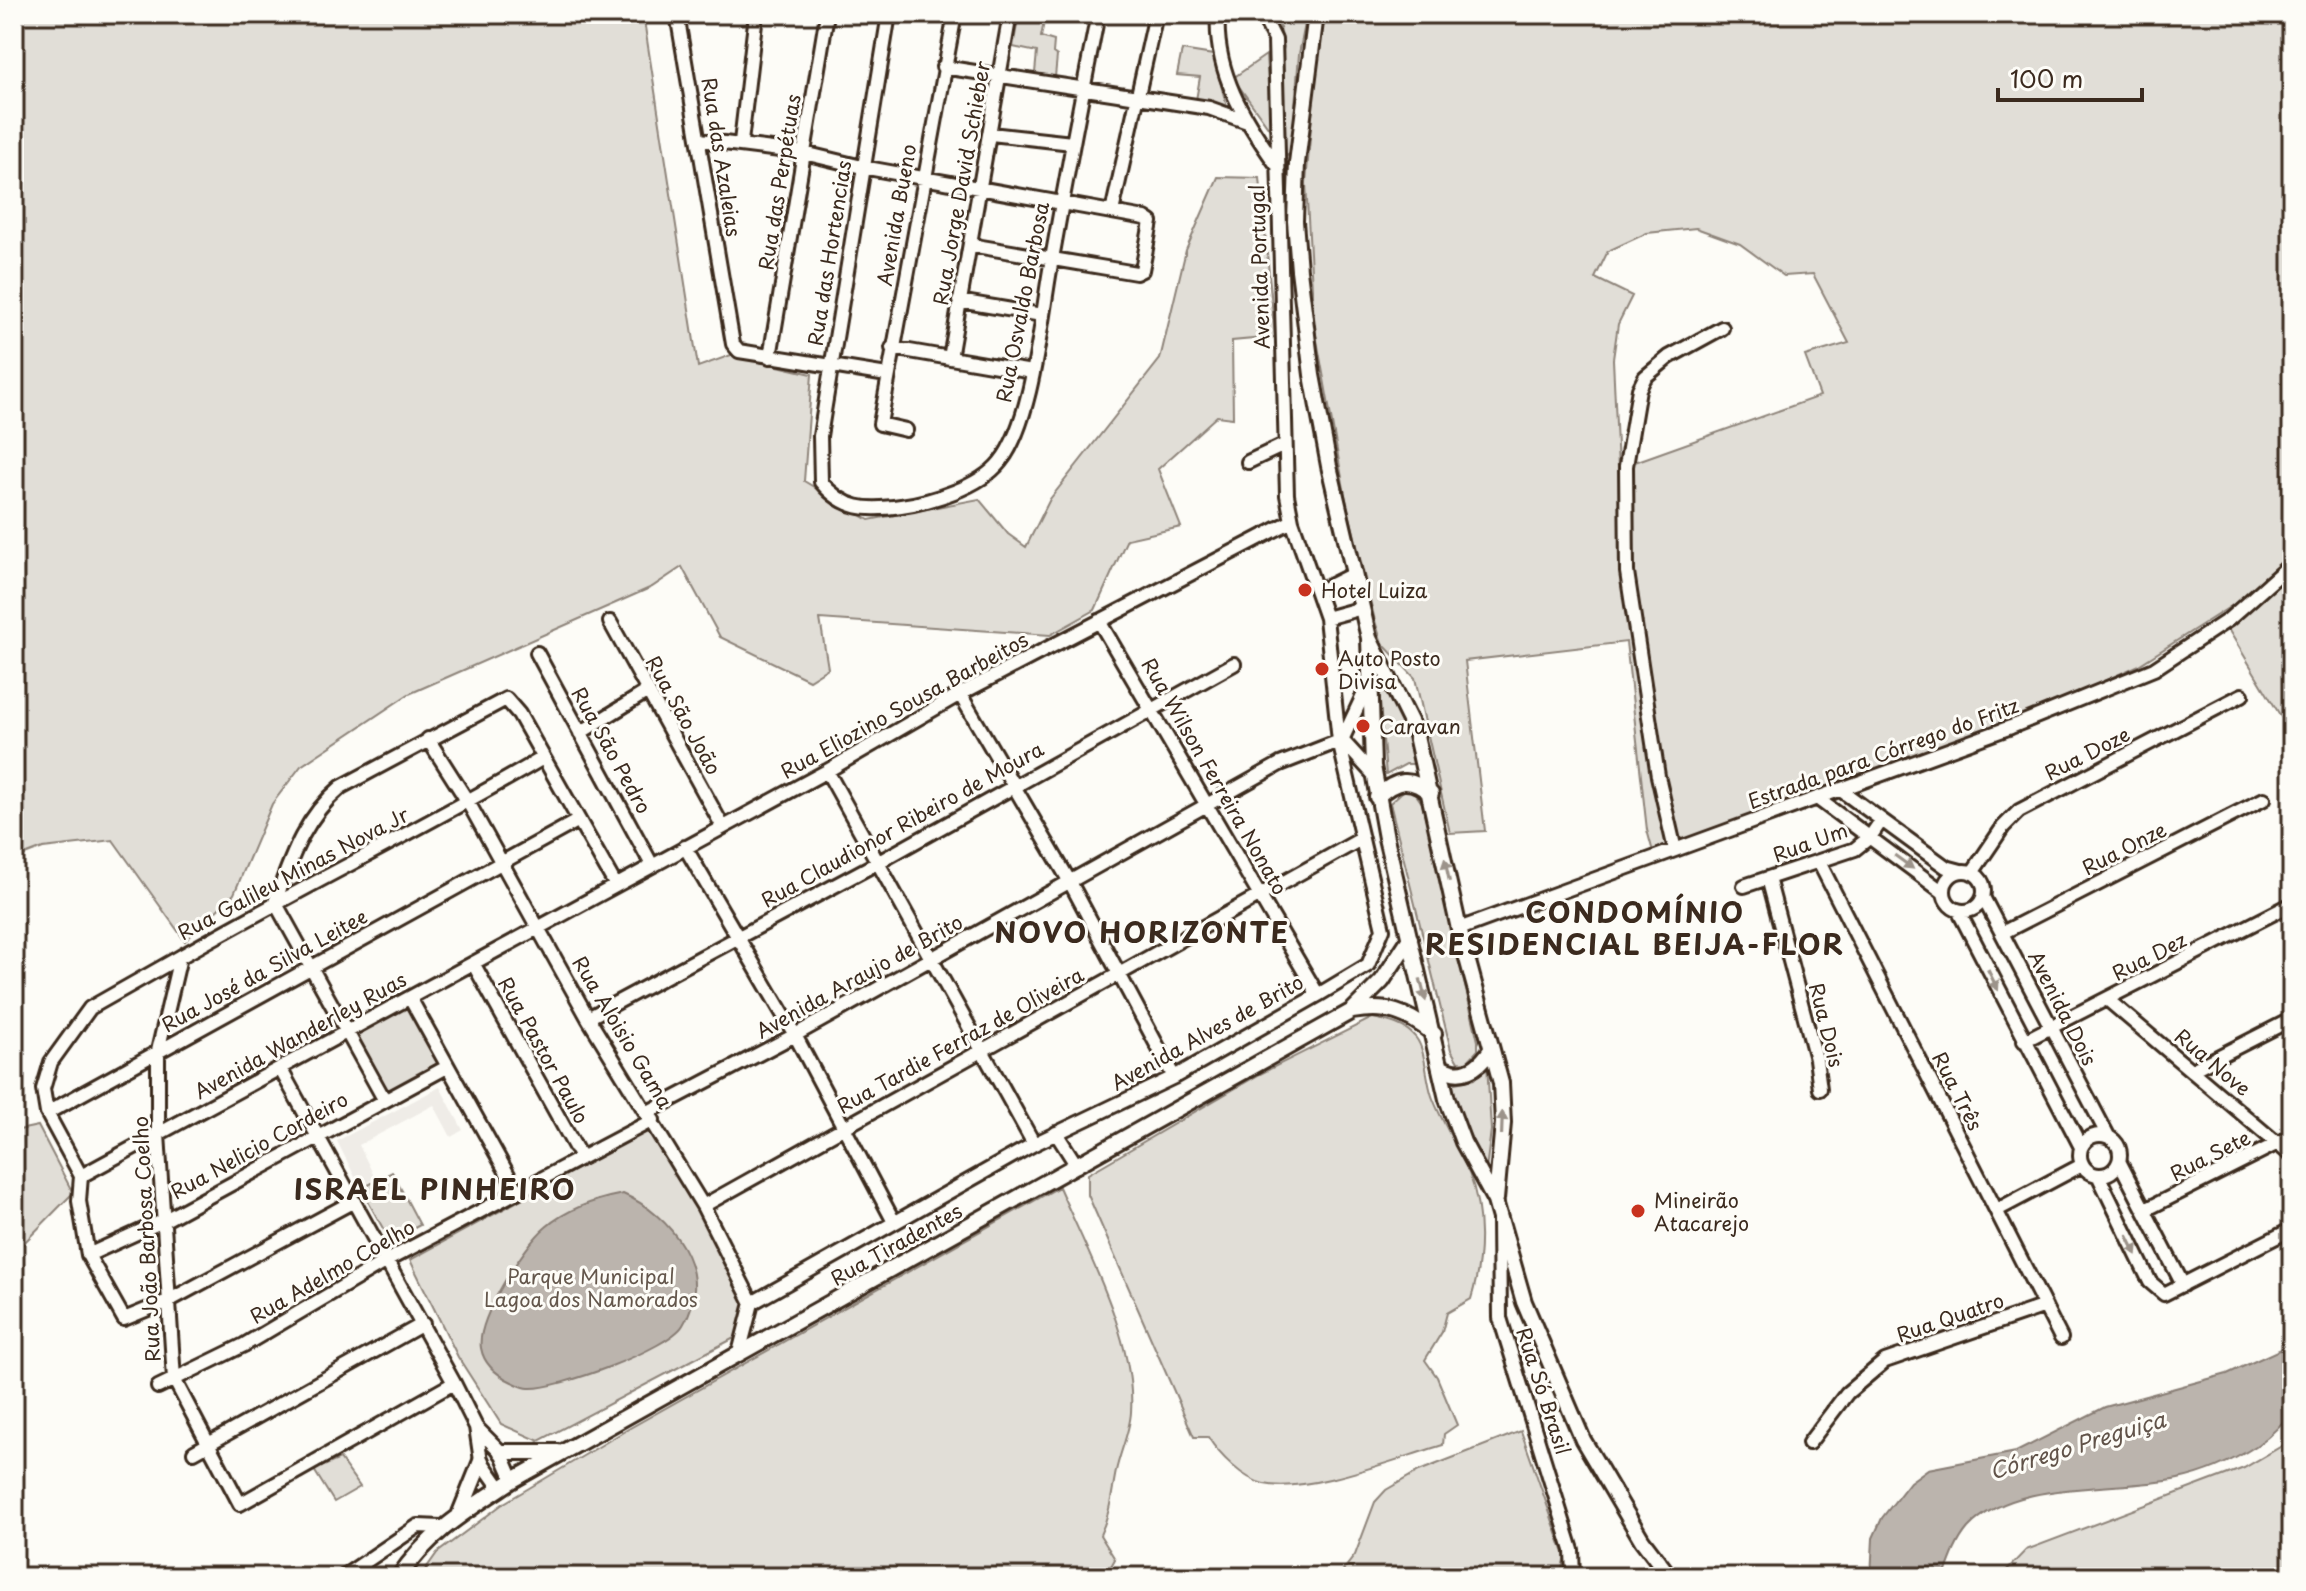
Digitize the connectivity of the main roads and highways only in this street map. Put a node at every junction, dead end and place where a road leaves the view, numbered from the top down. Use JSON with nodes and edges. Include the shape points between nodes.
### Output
{"nodes":[{"id":1,"x":1316,"y":14,"type":"edge"},
{"id":2,"x":1369,"y":638,"type":"junction"},
{"id":3,"x":1432,"y":795,"type":"junction"},
{"id":4,"x":1377,"y":797,"type":"junction"},
{"id":5,"x":1410,"y":938,"type":"junction"},
{"id":6,"x":1352,"y":1011,"type":"junction"},
{"id":7,"x":1434,"y":1034,"type":"junction"},
{"id":8,"x":1490,"y":1051,"type":"junction"},
{"id":9,"x":1441,"y":1067,"type":"junction"},
{"id":10,"x":1497,"y":1207,"type":"junction"},
{"id":11,"x":501,"y":1452,"type":"road end"},
{"id":12,"x":562,"y":1452,"type":"junction"},
{"id":13,"x":481,"y":1461,"type":"road end"},
{"id":14,"x":459,"y":1513,"type":"junction"},
{"id":15,"x":399,"y":1577,"type":"edge"},
{"id":16,"x":1670,"y":1577,"type":"edge"}],
"edges":[{"from":1,"to":2,"type":"main road","via":[[1301,124],[1296,233],[1312,375]]},
{"from":2,"to":3,"type":"main road","via":[[1415,731]]},
{"from":2,"to":4,"type":"main road"},
{"from":3,"to":4,"type":"main road","via":[[1409,780]]},
{"from":8,"to":3,"type":"main road","one_way":true},
{"from":4,"to":5,"type":"main road"},
{"from":5,"to":6,"type":"main road","name":"Rua Tiradentes","via":[[1382,981]]},
{"from":5,"to":7,"type":"main road","one_way":true},
{"from":6,"to":7,"type":"main road","name":"Rua Tiradentes","via":[[1398,1010]]},
{"from":6,"to":12,"type":"main road","name":"Rua Tiradentes"},
{"from":7,"to":9,"type":"main road"},
{"from":8,"to":9,"type":"main road","via":[[1464,1073]]},
{"from":10,"to":8,"type":"main road","one_way":true,"via":[[1502,1102]]},
{"from":9,"to":10,"type":"main road","via":[[1463,1142]]},
{"from":10,"to":16,"type":"main road","via":[[1524,1302],[1583,1440]]},
{"from":11,"to":12,"type":"main road"},
{"from":12,"to":14,"type":"main road","name":"Rua Tiradentes"},
{"from":13,"to":14,"type":"main road"},
{"from":14,"to":15,"type":"main road","name":"Rua Tiradentes","via":[[413,1556]]}]}
